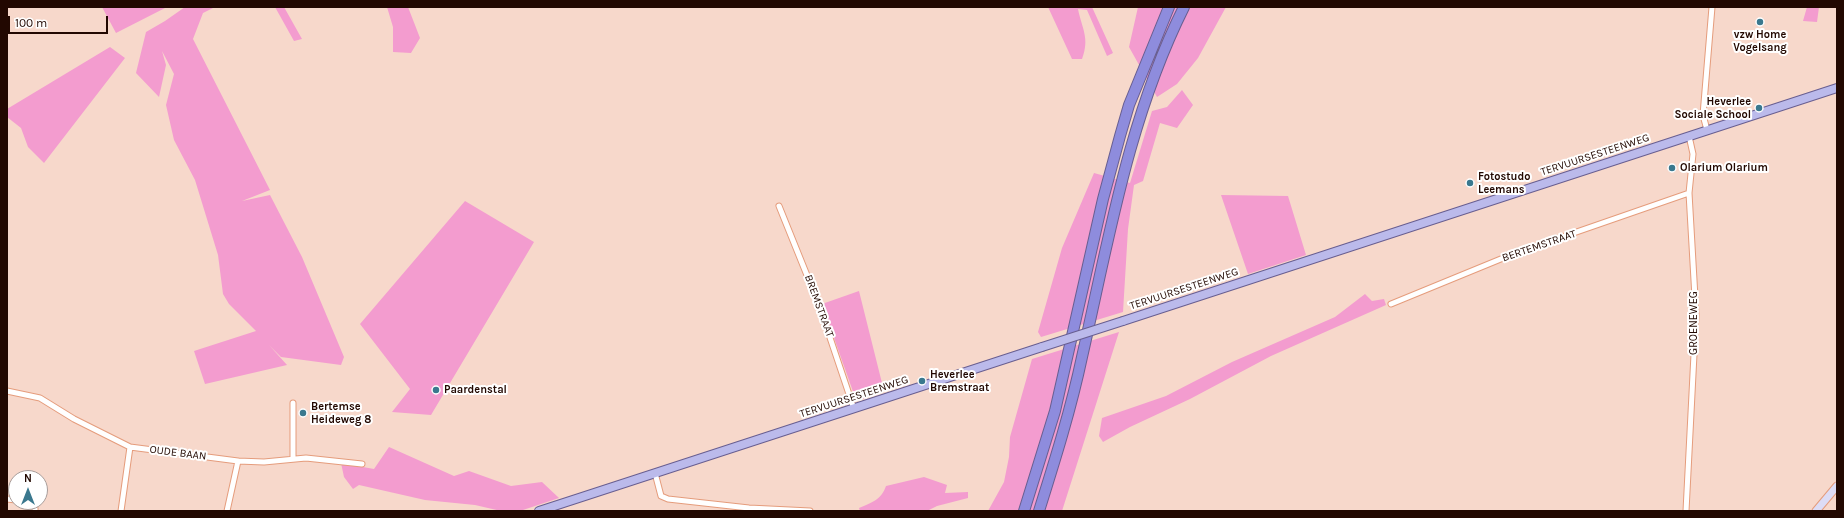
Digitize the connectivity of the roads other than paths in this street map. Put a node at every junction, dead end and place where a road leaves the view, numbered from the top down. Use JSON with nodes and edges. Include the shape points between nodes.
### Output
{"nodes":[{"id":1,"x":1169,"y":7,"type":"edge"},
{"id":2,"x":1184,"y":7,"type":"edge"},
{"id":3,"x":1712,"y":7,"type":"edge"},
{"id":4,"x":1837,"y":88,"type":"edge"},
{"id":5,"x":1707,"y":130,"type":"junction"},
{"id":6,"x":1689,"y":136,"type":"junction"},
{"id":7,"x":1688,"y":193,"type":"junction"},
{"id":8,"x":779,"y":206,"type":"dead end"},
{"id":9,"x":1391,"y":304,"type":"dead end"},
{"id":10,"x":7,"y":391,"type":"edge"},
{"id":11,"x":293,"y":403,"type":"dead end"},
{"id":12,"x":854,"y":408,"type":"junction"},
{"id":13,"x":130,"y":447,"type":"junction"},
{"id":14,"x":293,"y":458,"type":"junction"},
{"id":15,"x":238,"y":461,"type":"junction"},
{"id":16,"x":362,"y":464,"type":"dead end"},
{"id":17,"x":655,"y":473,"type":"junction"},
{"id":18,"x":1837,"y":486,"type":"edge"},
{"id":19,"x":121,"y":511,"type":"edge"},
{"id":20,"x":227,"y":511,"type":"edge"},
{"id":21,"x":539,"y":511,"type":"edge"},
{"id":22,"x":810,"y":511,"type":"edge"},
{"id":23,"x":1024,"y":511,"type":"edge"},
{"id":24,"x":1039,"y":511,"type":"edge"},
{"id":25,"x":1686,"y":511,"type":"edge"},
{"id":26,"x":1816,"y":511,"type":"edge"}],
"edges":[{"from":1,"to":23,"type":"highway","via":[[1132,98],[1120,136],[1103,199],[1055,411]]},
{"from":2,"to":24,"type":"highway","via":[[1142,109],[1116,200],[1069,412]]},
{"from":3,"to":5,"type":"street","via":[[1703,115]]},
{"from":4,"to":5,"type":"main road","name":"TERVUURSESTEENWEG"},
{"from":5,"to":6,"type":"main road","name":"TERVUURSESTEENWEG"},
{"from":6,"to":7,"type":"street","name":"GROENEWEG","via":[[1693,154]]},
{"from":6,"to":12,"type":"main road","name":"TERVUURSESTEENWEG","bridge":true},
{"from":7,"to":9,"type":"street","name":"BERTEMSTRAAT","via":[[1513,254]]},
{"from":7,"to":25,"type":"street","name":"GROENEWEG","via":[[1696,315]]},
{"from":8,"to":12,"type":"street","name":"BREMSTRAAT","via":[[819,305]]},
{"from":10,"to":13,"type":"street","name":"OUDE BAAN","via":[[40,398],[74,419]]},
{"from":11,"to":14,"type":"street"},
{"from":12,"to":17,"type":"main road","name":"TERVUURSESTEENWEG"},
{"from":13,"to":15,"type":"street","name":"OUDE BAAN"},
{"from":13,"to":19,"type":"street"},
{"from":14,"to":15,"type":"street","name":"OUDE BAAN","via":[[264,462]]},
{"from":14,"to":16,"type":"street","name":"OUDE BAAN"},
{"from":15,"to":20,"type":"street"},
{"from":17,"to":21,"type":"main road","name":"TERVUURSESTEENWEG"},
{"from":17,"to":22,"type":"street","via":[[661,496],[668,499],[749,508]]},
{"from":18,"to":26,"type":"main road"}]}
